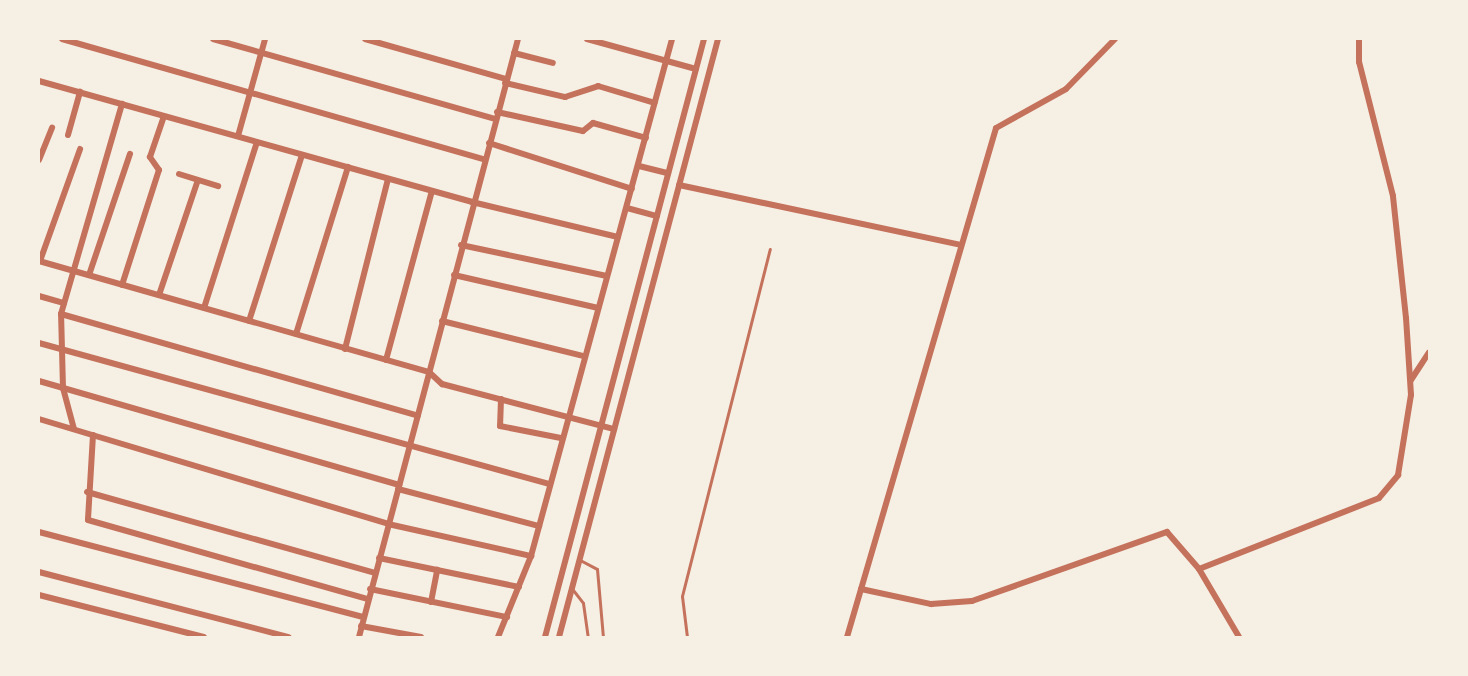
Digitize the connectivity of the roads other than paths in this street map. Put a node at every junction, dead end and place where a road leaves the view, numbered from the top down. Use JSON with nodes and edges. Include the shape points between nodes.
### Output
{"nodes":[{"id":1,"x":62,"y":39,"type":"edge"},
{"id":2,"x":213,"y":39,"type":"edge"},
{"id":3,"x":264,"y":39,"type":"edge"},
{"id":4,"x":365,"y":39,"type":"edge"},
{"id":5,"x":518,"y":39,"type":"edge"},
{"id":6,"x":587,"y":39,"type":"edge"},
{"id":7,"x":672,"y":39,"type":"edge"},
{"id":8,"x":704,"y":39,"type":"edge"},
{"id":9,"x":718,"y":39,"type":"edge"},
{"id":10,"x":1115,"y":39,"type":"edge"},
{"id":11,"x":1359,"y":39,"type":"edge"},
{"id":12,"x":261,"y":52,"type":"junction"},
{"id":13,"x":514,"y":53,"type":"junction"},
{"id":14,"x":666,"y":61,"type":"junction"},
{"id":15,"x":554,"y":63,"type":"dead end"},
{"id":16,"x":696,"y":69,"type":"junction"},
{"id":17,"x":39,"y":81,"type":"edge"},
{"id":18,"x":506,"y":81,"type":"junction"},
{"id":19,"x":80,"y":92,"type":"junction"},
{"id":20,"x":250,"y":93,"type":"junction"},
{"id":21,"x":655,"y":103,"type":"junction"},
{"id":22,"x":122,"y":104,"type":"junction"},
{"id":23,"x":164,"y":116,"type":"junction"},
{"id":24,"x":496,"y":116,"type":"junction"},
{"id":25,"x":52,"y":127,"type":"dead end"},
{"id":26,"x":68,"y":135,"type":"dead end"},
{"id":27,"x":237,"y":136,"type":"junction"},
{"id":28,"x":646,"y":138,"type":"junction"},
{"id":29,"x":257,"y":142,"type":"junction"},
{"id":30,"x":489,"y":142,"type":"junction"},
{"id":31,"x":80,"y":149,"type":"dead end"},
{"id":32,"x":130,"y":154,"type":"dead end"},
{"id":33,"x":302,"y":154,"type":"junction"},
{"id":34,"x":484,"y":159,"type":"junction"},
{"id":35,"x":39,"y":160,"type":"edge"},
{"id":36,"x":639,"y":166,"type":"junction"},
{"id":37,"x":348,"y":167,"type":"junction"},
{"id":38,"x":668,"y":173,"type":"junction"},
{"id":39,"x":179,"y":174,"type":"dead end"},
{"id":40,"x":388,"y":178,"type":"junction"},
{"id":41,"x":198,"y":180,"type":"junction"},
{"id":42,"x":679,"y":185,"type":"junction"},
{"id":43,"x":218,"y":186,"type":"dead end"},
{"id":44,"x":632,"y":189,"type":"junction"},
{"id":45,"x":432,"y":191,"type":"junction"},
{"id":46,"x":472,"y":202,"type":"junction"},
{"id":47,"x":627,"y":208,"type":"junction"},
{"id":48,"x":657,"y":216,"type":"junction"},
{"id":49,"x":618,"y":237,"type":"junction"},
{"id":50,"x":649,"y":243,"type":"junction"},
{"id":51,"x":461,"y":245,"type":"junction"},
{"id":52,"x":961,"y":245,"type":"junction"},
{"id":53,"x":663,"y":247,"type":"junction"},
{"id":54,"x":770,"y":249,"type":"dead end"},
{"id":55,"x":39,"y":261,"type":"edge"},
{"id":56,"x":644,"y":262,"type":"junction"},
{"id":57,"x":658,"y":265,"type":"junction"},
{"id":58,"x":73,"y":271,"type":"junction"},
{"id":59,"x":89,"y":275,"type":"junction"},
{"id":60,"x":454,"y":275,"type":"junction"},
{"id":61,"x":607,"y":276,"type":"junction"},
{"id":62,"x":122,"y":285,"type":"junction"},
{"id":63,"x":159,"y":295,"type":"junction"},
{"id":64,"x":39,"y":296,"type":"edge"},
{"id":65,"x":64,"y":303,"type":"junction"},
{"id":66,"x":204,"y":308,"type":"junction"},
{"id":67,"x":598,"y":308,"type":"junction"},
{"id":68,"x":61,"y":314,"type":"junction"},
{"id":69,"x":249,"y":321,"type":"junction"},
{"id":70,"x":442,"y":321,"type":"junction"},
{"id":71,"x":296,"y":334,"type":"junction"},
{"id":72,"x":39,"y":343,"type":"edge"},
{"id":73,"x":59,"y":348,"type":"junction"},
{"id":74,"x":345,"y":348,"type":"junction"},
{"id":75,"x":1429,"y":352,"type":"edge"},
{"id":76,"x":583,"y":356,"type":"junction"},
{"id":77,"x":386,"y":360,"type":"junction"},
{"id":78,"x":429,"y":372,"type":"junction"},
{"id":79,"x":39,"y":381,"type":"edge"},
{"id":80,"x":1411,"y":381,"type":"junction"},
{"id":81,"x":63,"y":388,"type":"junction"},
{"id":82,"x":501,"y":399,"type":"junction"},
{"id":83,"x":418,"y":416,"type":"junction"},
{"id":84,"x":566,"y":416,"type":"junction"},
{"id":85,"x":39,"y":419,"type":"edge"},
{"id":86,"x":600,"y":425,"type":"junction"},
{"id":87,"x":74,"y":429,"type":"junction"},
{"id":88,"x":614,"y":429,"type":"junction"},
{"id":89,"x":93,"y":435,"type":"junction"},
{"id":90,"x":561,"y":438,"type":"junction"},
{"id":91,"x":409,"y":447,"type":"junction"},
{"id":92,"x":549,"y":484,"type":"junction"},
{"id":93,"x":398,"y":487,"type":"junction"},
{"id":94,"x":87,"y":492,"type":"junction"},
{"id":95,"x":388,"y":524,"type":"junction"},
{"id":96,"x":538,"y":526,"type":"junction"},
{"id":97,"x":39,"y":532,"type":"edge"},
{"id":98,"x":531,"y":556,"type":"junction"},
{"id":99,"x":566,"y":557,"type":"junction"},
{"id":100,"x":379,"y":558,"type":"junction"},
{"id":101,"x":579,"y":560,"type":"junction"},
{"id":102,"x":1198,"y":569,"type":"junction"},
{"id":103,"x":437,"y":570,"type":"junction"},
{"id":104,"x":39,"y":572,"type":"edge"},
{"id":105,"x":375,"y":573,"type":"junction"},
{"id":106,"x":519,"y":587,"type":"junction"},
{"id":107,"x":572,"y":588,"type":"junction"},
{"id":108,"x":861,"y":589,"type":"junction"},
{"id":109,"x":370,"y":590,"type":"junction"},
{"id":110,"x":39,"y":595,"type":"edge"},
{"id":111,"x":368,"y":598,"type":"junction"},
{"id":112,"x":431,"y":602,"type":"junction"},
{"id":113,"x":363,"y":617,"type":"junction"},
{"id":114,"x":507,"y":617,"type":"junction"},
{"id":115,"x":361,"y":626,"type":"junction"},
{"id":116,"x":204,"y":637,"type":"edge"},
{"id":117,"x":290,"y":637,"type":"edge"},
{"id":118,"x":358,"y":637,"type":"edge"},
{"id":119,"x":421,"y":637,"type":"edge"},
{"id":120,"x":498,"y":637,"type":"edge"},
{"id":121,"x":545,"y":637,"type":"edge"},
{"id":122,"x":559,"y":637,"type":"edge"},
{"id":123,"x":588,"y":637,"type":"edge"},
{"id":124,"x":603,"y":637,"type":"edge"},
{"id":125,"x":687,"y":637,"type":"edge"},
{"id":126,"x":847,"y":637,"type":"edge"},
{"id":127,"x":1239,"y":637,"type":"edge"}],
"edges":[{"from":1,"to":20,"type":"street"},
{"from":2,"to":12,"type":"street"},
{"from":3,"to":12,"type":"street"},
{"from":4,"to":18,"type":"street"},
{"from":5,"to":13,"type":"street"},
{"from":6,"to":14,"type":"street"},
{"from":7,"to":14,"type":"street"},
{"from":8,"to":16,"type":"street"},
{"from":9,"to":42,"type":"street"},
{"from":10,"to":52,"type":"street","via":[[1066,89],[996,128]]},
{"from":11,"to":80,"type":"street","via":[[1359,62],[1393,196]]},
{"from":12,"to":20,"type":"street"},
{"from":12,"to":24,"type":"street"},
{"from":13,"to":15,"type":"street"},
{"from":13,"to":18,"type":"street"},
{"from":14,"to":16,"type":"street"},
{"from":14,"to":21,"type":"street"},
{"from":16,"to":38,"type":"street"},
{"from":17,"to":19,"type":"street"},
{"from":18,"to":21,"type":"street","via":[[565,98],[598,86]]},
{"from":18,"to":24,"type":"street"},
{"from":19,"to":22,"type":"street"},
{"from":19,"to":26,"type":"street"},
{"from":20,"to":27,"type":"street"},
{"from":20,"to":34,"type":"street"},
{"from":21,"to":28,"type":"street"},
{"from":22,"to":23,"type":"street"},
{"from":22,"to":58,"type":"street"},
{"from":23,"to":27,"type":"street"},
{"from":23,"to":62,"type":"street","via":[[150,157],[159,170]]},
{"from":24,"to":28,"type":"street","via":[[583,131],[593,123]]},
{"from":24,"to":30,"type":"street"},
{"from":25,"to":35,"type":"street"},
{"from":27,"to":29,"type":"street"},
{"from":28,"to":36,"type":"street"},
{"from":29,"to":33,"type":"street"},
{"from":29,"to":66,"type":"street"},
{"from":30,"to":34,"type":"street"},
{"from":30,"to":44,"type":"street"},
{"from":31,"to":55,"type":"street"},
{"from":32,"to":59,"type":"street"},
{"from":33,"to":37,"type":"street"},
{"from":33,"to":69,"type":"street"},
{"from":34,"to":46,"type":"street"},
{"from":36,"to":38,"type":"street"},
{"from":36,"to":44,"type":"street"},
{"from":37,"to":40,"type":"street"},
{"from":37,"to":71,"type":"street"},
{"from":38,"to":48,"type":"street"},
{"from":39,"to":41,"type":"street"},
{"from":40,"to":45,"type":"street"},
{"from":40,"to":74,"type":"street"},
{"from":41,"to":43,"type":"street"},
{"from":41,"to":63,"type":"street"},
{"from":42,"to":52,"type":"street"},
{"from":42,"to":53,"type":"street"},
{"from":44,"to":47,"type":"street"},
{"from":45,"to":46,"type":"street"},
{"from":45,"to":77,"type":"street"},
{"from":46,"to":49,"type":"street"},
{"from":46,"to":51,"type":"street"},
{"from":47,"to":48,"type":"street"},
{"from":47,"to":49,"type":"street"},
{"from":48,"to":50,"type":"street"},
{"from":49,"to":61,"type":"street"},
{"from":50,"to":53,"type":"street"},
{"from":50,"to":56,"type":"street"},
{"from":51,"to":60,"type":"street"},
{"from":51,"to":61,"type":"street"},
{"from":52,"to":108,"type":"street"},
{"from":53,"to":57,"type":"street"},
{"from":54,"to":125,"type":"lane","via":[[682,596]]},
{"from":55,"to":58,"type":"street"},
{"from":56,"to":57,"type":"street"},
{"from":56,"to":86,"type":"street"},
{"from":57,"to":88,"type":"street"},
{"from":58,"to":59,"type":"street"},
{"from":58,"to":65,"type":"street"},
{"from":59,"to":62,"type":"street"},
{"from":60,"to":67,"type":"street"},
{"from":60,"to":70,"type":"street"},
{"from":61,"to":67,"type":"street"},
{"from":62,"to":63,"type":"street"},
{"from":63,"to":66,"type":"street"},
{"from":64,"to":65,"type":"street"},
{"from":65,"to":68,"type":"street"},
{"from":66,"to":69,"type":"street"},
{"from":67,"to":76,"type":"street"},
{"from":68,"to":73,"type":"street"},
{"from":68,"to":83,"type":"street"},
{"from":69,"to":71,"type":"street"},
{"from":70,"to":76,"type":"street"},
{"from":70,"to":78,"type":"street"},
{"from":71,"to":74,"type":"street"},
{"from":72,"to":73,"type":"street"},
{"from":73,"to":81,"type":"street"},
{"from":73,"to":91,"type":"street"},
{"from":74,"to":77,"type":"street"},
{"from":75,"to":80,"type":"street"},
{"from":76,"to":84,"type":"street"},
{"from":77,"to":78,"type":"street"},
{"from":78,"to":82,"type":"street","via":[[442,384]]},
{"from":78,"to":83,"type":"street"},
{"from":79,"to":81,"type":"street"},
{"from":80,"to":102,"type":"street","via":[[1398,475],[1388,493],[1313,528]]},
{"from":81,"to":87,"type":"street"},
{"from":81,"to":93,"type":"street"},
{"from":82,"to":84,"type":"street"},
{"from":82,"to":90,"type":"street","via":[[502,427]]},
{"from":83,"to":91,"type":"street"},
{"from":84,"to":86,"type":"street"},
{"from":84,"to":90,"type":"street"},
{"from":85,"to":87,"type":"street"},
{"from":86,"to":88,"type":"street"},
{"from":86,"to":99,"type":"street"},
{"from":87,"to":89,"type":"street"},
{"from":88,"to":101,"type":"street"},
{"from":89,"to":94,"type":"street"},
{"from":89,"to":95,"type":"street"},
{"from":90,"to":92,"type":"street"},
{"from":91,"to":92,"type":"street"},
{"from":91,"to":93,"type":"street"},
{"from":92,"to":96,"type":"street"},
{"from":93,"to":95,"type":"street"},
{"from":93,"to":96,"type":"street"},
{"from":94,"to":105,"type":"street"},
{"from":94,"to":111,"type":"street","via":[[88,520]]},
{"from":95,"to":98,"type":"street"},
{"from":95,"to":100,"type":"street"},
{"from":96,"to":98,"type":"street"},
{"from":97,"to":113,"type":"street"},
{"from":98,"to":106,"type":"street"},
{"from":99,"to":101,"type":"street"},
{"from":99,"to":121,"type":"street"},
{"from":100,"to":103,"type":"street"},
{"from":100,"to":105,"type":"street"},
{"from":101,"to":107,"type":"street"},
{"from":101,"to":124,"type":"lane","via":[[597,569]]},
{"from":102,"to":108,"type":"street","via":[[1167,532],[972,601],[931,604]]},
{"from":102,"to":127,"type":"street"},
{"from":103,"to":106,"type":"street"},
{"from":103,"to":112,"type":"street"},
{"from":104,"to":117,"type":"street"},
{"from":105,"to":109,"type":"street"},
{"from":106,"to":114,"type":"street"},
{"from":107,"to":122,"type":"street"},
{"from":107,"to":123,"type":"lane","via":[[583,603]]},
{"from":108,"to":126,"type":"street"},
{"from":109,"to":111,"type":"street"},
{"from":109,"to":112,"type":"street"},
{"from":110,"to":116,"type":"street"},
{"from":111,"to":113,"type":"street"},
{"from":112,"to":114,"type":"street"},
{"from":113,"to":115,"type":"street"},
{"from":114,"to":120,"type":"street"},
{"from":115,"to":118,"type":"street"},
{"from":115,"to":119,"type":"street"}]}
